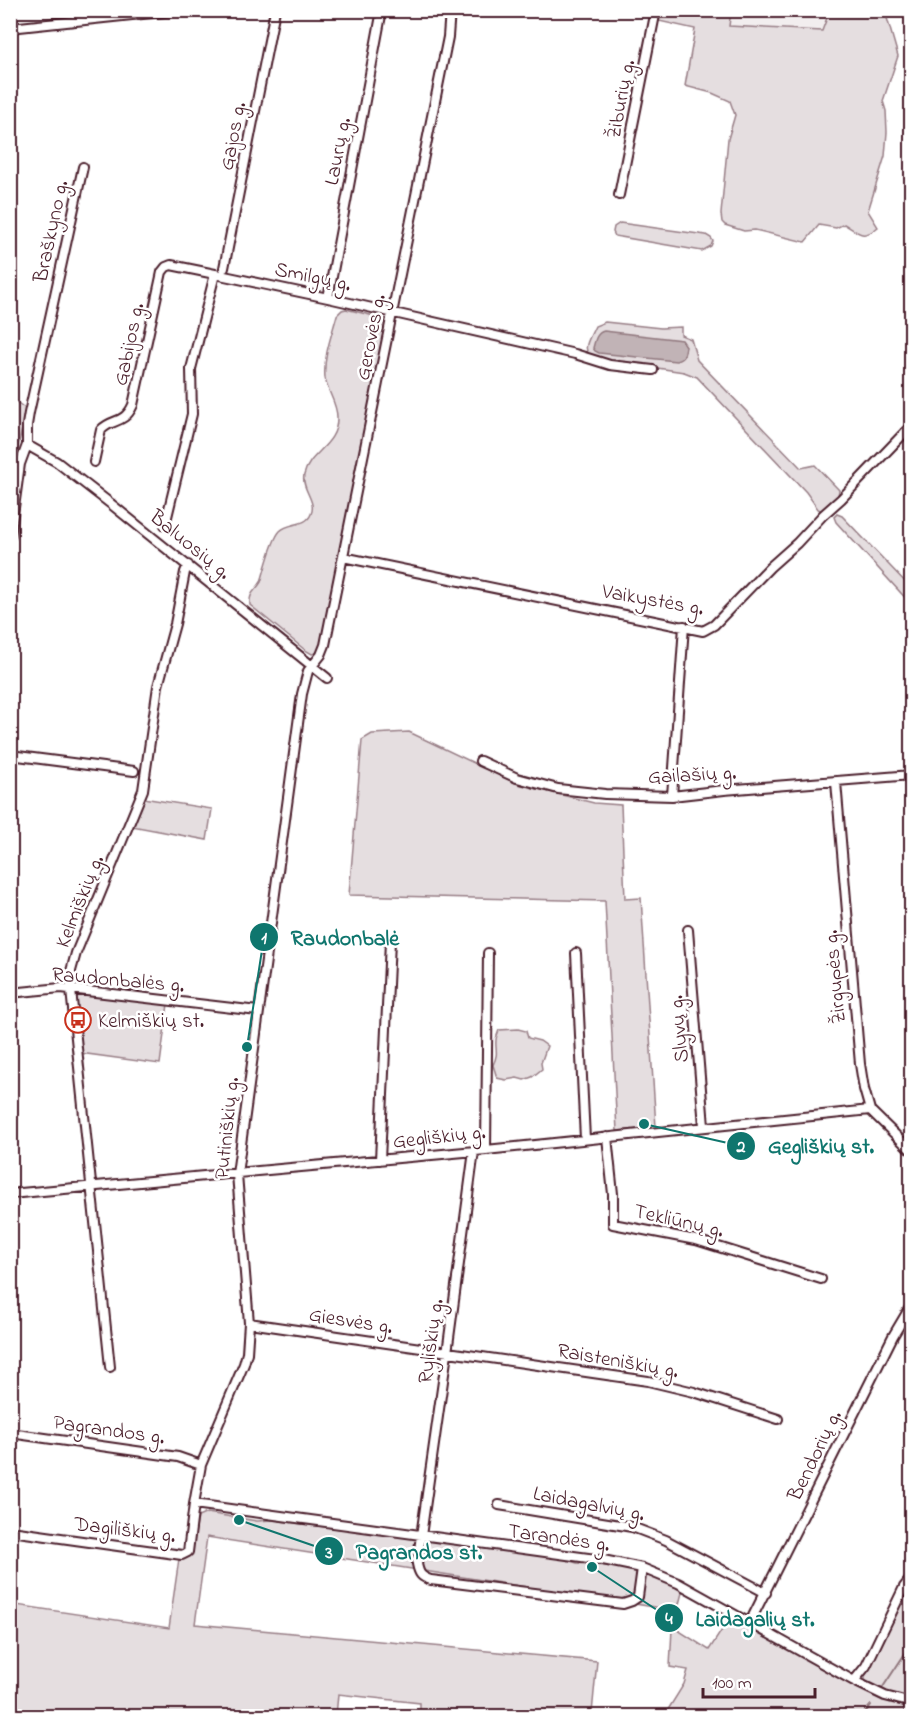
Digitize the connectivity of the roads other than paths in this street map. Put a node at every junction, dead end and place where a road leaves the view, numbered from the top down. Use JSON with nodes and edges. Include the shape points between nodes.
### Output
{"nodes":[{"id":1,"x":186,"y":10,"type":"edge"},
{"id":2,"x":275,"y":10,"type":"edge"},
{"id":3,"x":382,"y":10,"type":"edge"},
{"id":4,"x":450,"y":10,"type":"edge"},
{"id":5,"x":656,"y":10,"type":"edge"},
{"id":6,"x":10,"y":28,"type":"edge"},
{"id":7,"x":83,"y":167,"type":"dead end"},
{"id":8,"x":619,"y":195,"type":"dead end"},
{"id":9,"x":224,"y":268,"type":"dead end"},
{"id":10,"x":214,"y":274,"type":"junction"},
{"id":11,"x":328,"y":298,"type":"junction"},
{"id":12,"x":393,"y":313,"type":"junction"},
{"id":13,"x":653,"y":370,"type":"dead end"},
{"id":14,"x":912,"y":425,"type":"edge"},
{"id":15,"x":27,"y":445,"type":"junction"},
{"id":16,"x":94,"y":462,"type":"dead end"},
{"id":17,"x":165,"y":525,"type":"dead end"},
{"id":18,"x":10,"y":537,"type":"edge"},
{"id":19,"x":343,"y":557,"type":"junction"},
{"id":20,"x":188,"y":565,"type":"junction"},
{"id":21,"x":684,"y":626,"type":"junction"},
{"id":22,"x":312,"y":666,"type":"junction"},
{"id":23,"x":327,"y":678,"type":"dead end"},
{"id":24,"x":10,"y":754,"type":"edge"},
{"id":25,"x":480,"y":761,"type":"dead end"},
{"id":26,"x":134,"y":771,"type":"dead end"},
{"id":27,"x":912,"y":775,"type":"edge"},
{"id":28,"x":836,"y":782,"type":"junction"},
{"id":29,"x":672,"y":796,"type":"junction"},
{"id":30,"x":688,"y":930,"type":"dead end"},
{"id":31,"x":390,"y":941,"type":"dead end"},
{"id":32,"x":488,"y":953,"type":"dead end"},
{"id":33,"x":576,"y":953,"type":"dead end"},
{"id":34,"x":71,"y":990,"type":"junction"},
{"id":35,"x":10,"y":993,"type":"edge"},
{"id":36,"x":258,"y":1011,"type":"junction"},
{"id":37,"x":870,"y":1110,"type":"junction"},
{"id":38,"x":704,"y":1126,"type":"junction"},
{"id":39,"x":607,"y":1137,"type":"junction"},
{"id":40,"x":585,"y":1139,"type":"junction"},
{"id":41,"x":486,"y":1150,"type":"junction"},
{"id":42,"x":474,"y":1151,"type":"junction"},
{"id":43,"x":912,"y":1151,"type":"edge"},
{"id":44,"x":380,"y":1160,"type":"junction"},
{"id":45,"x":237,"y":1174,"type":"junction"},
{"id":46,"x":90,"y":1187,"type":"junction"},
{"id":47,"x":10,"y":1194,"type":"edge"},
{"id":48,"x":821,"y":1279,"type":"dead end"},
{"id":49,"x":912,"y":1304,"type":"edge"},
{"id":50,"x":249,"y":1323,"type":"junction"},
{"id":51,"x":447,"y":1353,"type":"junction"},
{"id":52,"x":110,"y":1367,"type":"dead end"},
{"id":53,"x":778,"y":1419,"type":"dead end"},
{"id":54,"x":10,"y":1433,"type":"edge"},
{"id":55,"x":201,"y":1465,"type":"junction"},
{"id":56,"x":194,"y":1504,"type":"junction"},
{"id":57,"x":499,"y":1505,"type":"dead end"},
{"id":58,"x":10,"y":1535,"type":"edge"},
{"id":59,"x":422,"y":1536,"type":"junction"},
{"id":60,"x":642,"y":1568,"type":"junction"},
{"id":61,"x":912,"y":1576,"type":"edge"},
{"id":62,"x":766,"y":1593,"type":"junction"},
{"id":63,"x":750,"y":1622,"type":"junction"},
{"id":64,"x":854,"y":1682,"type":"junction"},
{"id":65,"x":912,"y":1703,"type":"edge"}],
"edges":[{"from":1,"to":6,"type":"street"},
{"from":2,"to":9,"type":"street","name":"Gajos g."},
{"from":3,"to":11,"type":"street","name":"Laurų g."},
{"from":4,"to":12,"type":"street","name":"Gerovės g.","via":[[448,37]]},
{"from":5,"to":8,"type":"street","name":"Žiburių g."},
{"from":7,"to":15,"type":"street","name":"Braškyno g.","via":[[29,413]]},
{"from":10,"to":11,"type":"street","name":"Smilgų g."},
{"from":10,"to":16,"type":"street","name":"Gabijos g.","via":[[171,265],[162,272],[133,405],[121,420],[101,430]]},
{"from":10,"to":17,"type":"street","via":[[191,369],[192,414]]},
{"from":11,"to":12,"type":"street","name":"Smilgų g."},
{"from":12,"to":13,"type":"street","name":"Smilgų g.","via":[[610,365]]},
{"from":12,"to":19,"type":"street","name":"Gerovės g."},
{"from":14,"to":21,"type":"street","name":"Vaikystės g.","via":[[714,625],[703,631]]},
{"from":15,"to":18,"type":"street","name":"Braškyno g.","via":[[20,464]]},
{"from":15,"to":20,"type":"street","name":"Baluosių g.","via":[[57,462]]},
{"from":19,"to":21,"type":"street","name":"Vaikystės g."},
{"from":19,"to":22,"type":"street","name":"Gerovės g.","via":[[325,645]]},
{"from":20,"to":22,"type":"street","name":"Baluosių g."},
{"from":20,"to":34,"type":"street","name":"Kelmiškių g.","via":[[158,686],[143,790],[76,953]]},
{"from":21,"to":29,"type":"street"},
{"from":22,"to":23,"type":"street","name":"Baluosių g."},
{"from":22,"to":36,"type":"street","name":"Putiniškių g.","via":[[302,694]]},
{"from":24,"to":26,"type":"street"},
{"from":25,"to":29,"type":"street","name":"Gailašių g.","via":[[517,778],[558,789]]},
{"from":27,"to":28,"type":"street","name":"Gailašių g."},
{"from":28,"to":29,"type":"street","name":"Gailašių g."},
{"from":28,"to":37,"type":"street","name":"Žirgupės g.","via":[[860,1064]]},
{"from":30,"to":38,"type":"street","name":"Slyvų g."},
{"from":31,"to":44,"type":"street"},
{"from":32,"to":41,"type":"street"},
{"from":33,"to":40,"type":"street"},
{"from":34,"to":35,"type":"street","name":"Raudonbalės g."},
{"from":34,"to":36,"type":"street","name":"Raudonbalės g."},
{"from":34,"to":46,"type":"street","name":"Kelmiškių g."},
{"from":36,"to":45,"type":"street","name":"Putiniškių g."},
{"from":37,"to":38,"type":"street","name":"Gegliškių g."},
{"from":37,"to":43,"type":"street"},
{"from":38,"to":39,"type":"street","name":"Gegliškių g."},
{"from":39,"to":40,"type":"street","name":"Gegliškių g."},
{"from":39,"to":48,"type":"street","name":"Tekliūnų g.","via":[[613,1224],[696,1240]]},
{"from":40,"to":41,"type":"street","name":"Gegliškių g."},
{"from":41,"to":42,"type":"street","name":"Gegliškių g."},
{"from":42,"to":44,"type":"street","name":"Gegliškių g."},
{"from":42,"to":51,"type":"street","name":"Ryliškių g."},
{"from":44,"to":45,"type":"street","name":"Gegliškių g."},
{"from":45,"to":46,"type":"street","name":"Gegliškių g."},
{"from":45,"to":50,"type":"street","name":"Putiniškių g."},
{"from":46,"to":47,"type":"street","name":"Gegliškių g."},
{"from":46,"to":52,"type":"street","name":"Kelmiškių g."},
{"from":49,"to":62,"type":"street","name":"Bendorių g."},
{"from":50,"to":51,"type":"street","name":"Giesvės g."},
{"from":50,"to":55,"type":"street","name":"Putiniškių g.","via":[[244,1364]]},
{"from":51,"to":53,"type":"street","name":"Raisteniškių g.","via":[[648,1381]]},
{"from":51,"to":59,"type":"street","name":"Ryliškių g."},
{"from":54,"to":55,"type":"street","name":"Pagrandos g.","via":[[178,1457]]},
{"from":55,"to":56,"type":"street","name":"Putiniškių g."},
{"from":56,"to":58,"type":"street","name":"Dagiliškių g.","via":[[188,1552],[182,1555]]},
{"from":56,"to":59,"type":"street","name":"Tarandės g."},
{"from":57,"to":62,"type":"street","name":"Laidagalvių g.","via":[[632,1527],[666,1540]]},
{"from":59,"to":60,"type":"street","name":"Tarandės g."},
{"from":59,"to":60,"type":"street","via":[[417,1564],[423,1578],[431,1580],[623,1604],[638,1597]]},
{"from":60,"to":63,"type":"street","name":"Tarandės g."},
{"from":61,"to":64,"type":"street"},
{"from":62,"to":63,"type":"street","name":"Bendorių g."},
{"from":63,"to":64,"type":"street","name":"Tarandės g."},
{"from":64,"to":65,"type":"street","name":"Tarandės g."}]}
